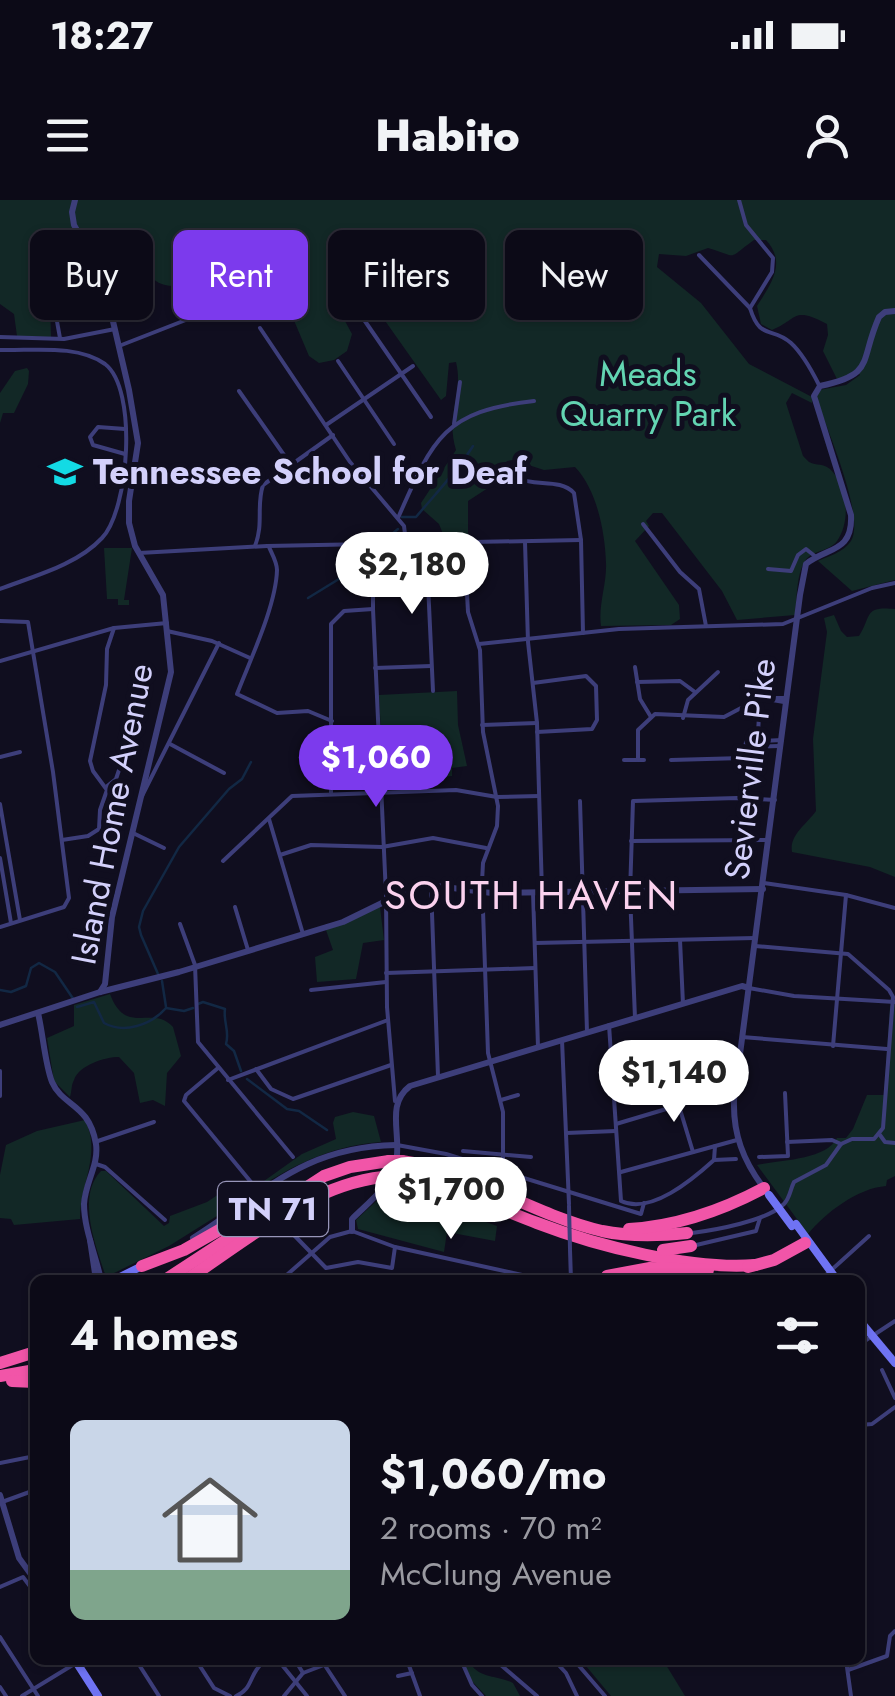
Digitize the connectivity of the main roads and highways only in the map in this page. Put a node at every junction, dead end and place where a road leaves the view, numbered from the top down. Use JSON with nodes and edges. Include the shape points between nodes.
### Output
{"nodes":[{"id":1,"x":368,"y":1163,"type":"junction"},
{"id":2,"x":769,"y":1192,"type":"joint"},
{"id":3,"x":574,"y":1222,"type":"junction"},
{"id":4,"x":601,"y":1244,"type":"junction"},
{"id":5,"x":808,"y":1244,"type":"junction"},
{"id":6,"x":232,"y":1250,"type":"junction"},
{"id":7,"x":755,"y":1265,"type":"junction"},
{"id":8,"x":142,"y":1266,"type":"joint"},
{"id":9,"x":124,"y":1275,"type":"edge"},
{"id":10,"x":172,"y":1275,"type":"edge"},
{"id":11,"x":194,"y":1275,"type":"edge"},
{"id":12,"x":204,"y":1275,"type":"edge"},
{"id":13,"x":621,"y":1275,"type":"edge"},
{"id":14,"x":830,"y":1275,"type":"edge"},
{"id":15,"x":865,"y":1326,"type":"edge"},
{"id":16,"x":895,"y":1363,"type":"edge"},
{"id":17,"x":0,"y":1365,"type":"edge"},
{"id":18,"x":29,"y":1367,"type":"edge"},
{"id":19,"x":0,"y":1378,"type":"edge"},
{"id":20,"x":79,"y":1665,"type":"edge"},
{"id":21,"x":98,"y":1696,"type":"edge"}],
"edges":[{"from":1,"to":3,"type":"highway","number":"TN 71","via":[[433,1167]]},
{"from":1,"to":8,"type":"highway","via":[[307,1178],[211,1236]]},
{"from":1,"to":10,"type":"highway","number":"TN 71","via":[[303,1187]]},
{"from":2,"to":3,"type":"highway","via":[[672,1224],[615,1229]]},
{"from":2,"to":5,"type":"main road","name":"Sevierville Pike","bridge":true},
{"from":3,"to":4,"type":"highway","via":[[689,1240],[660,1250]]},
{"from":4,"to":6,"type":"highway","number":"TN 71","bridge":true,"via":[[434,1184],[382,1178],[328,1190]]},
{"from":4,"to":7,"type":"highway"},
{"from":5,"to":7,"type":"highway"},
{"from":5,"to":14,"type":"main road","name":"Sevierville Pike"},
{"from":6,"to":11,"type":"highway","number":"TN 71"},
{"from":6,"to":12,"type":"highway"},
{"from":7,"to":13,"type":"highway"},
{"from":8,"to":9,"type":"main road"},
{"from":15,"to":16,"type":"main road"},
{"from":17,"to":18,"type":"highway"},
{"from":18,"to":19,"type":"highway"},
{"from":20,"to":21,"type":"main road"}]}
